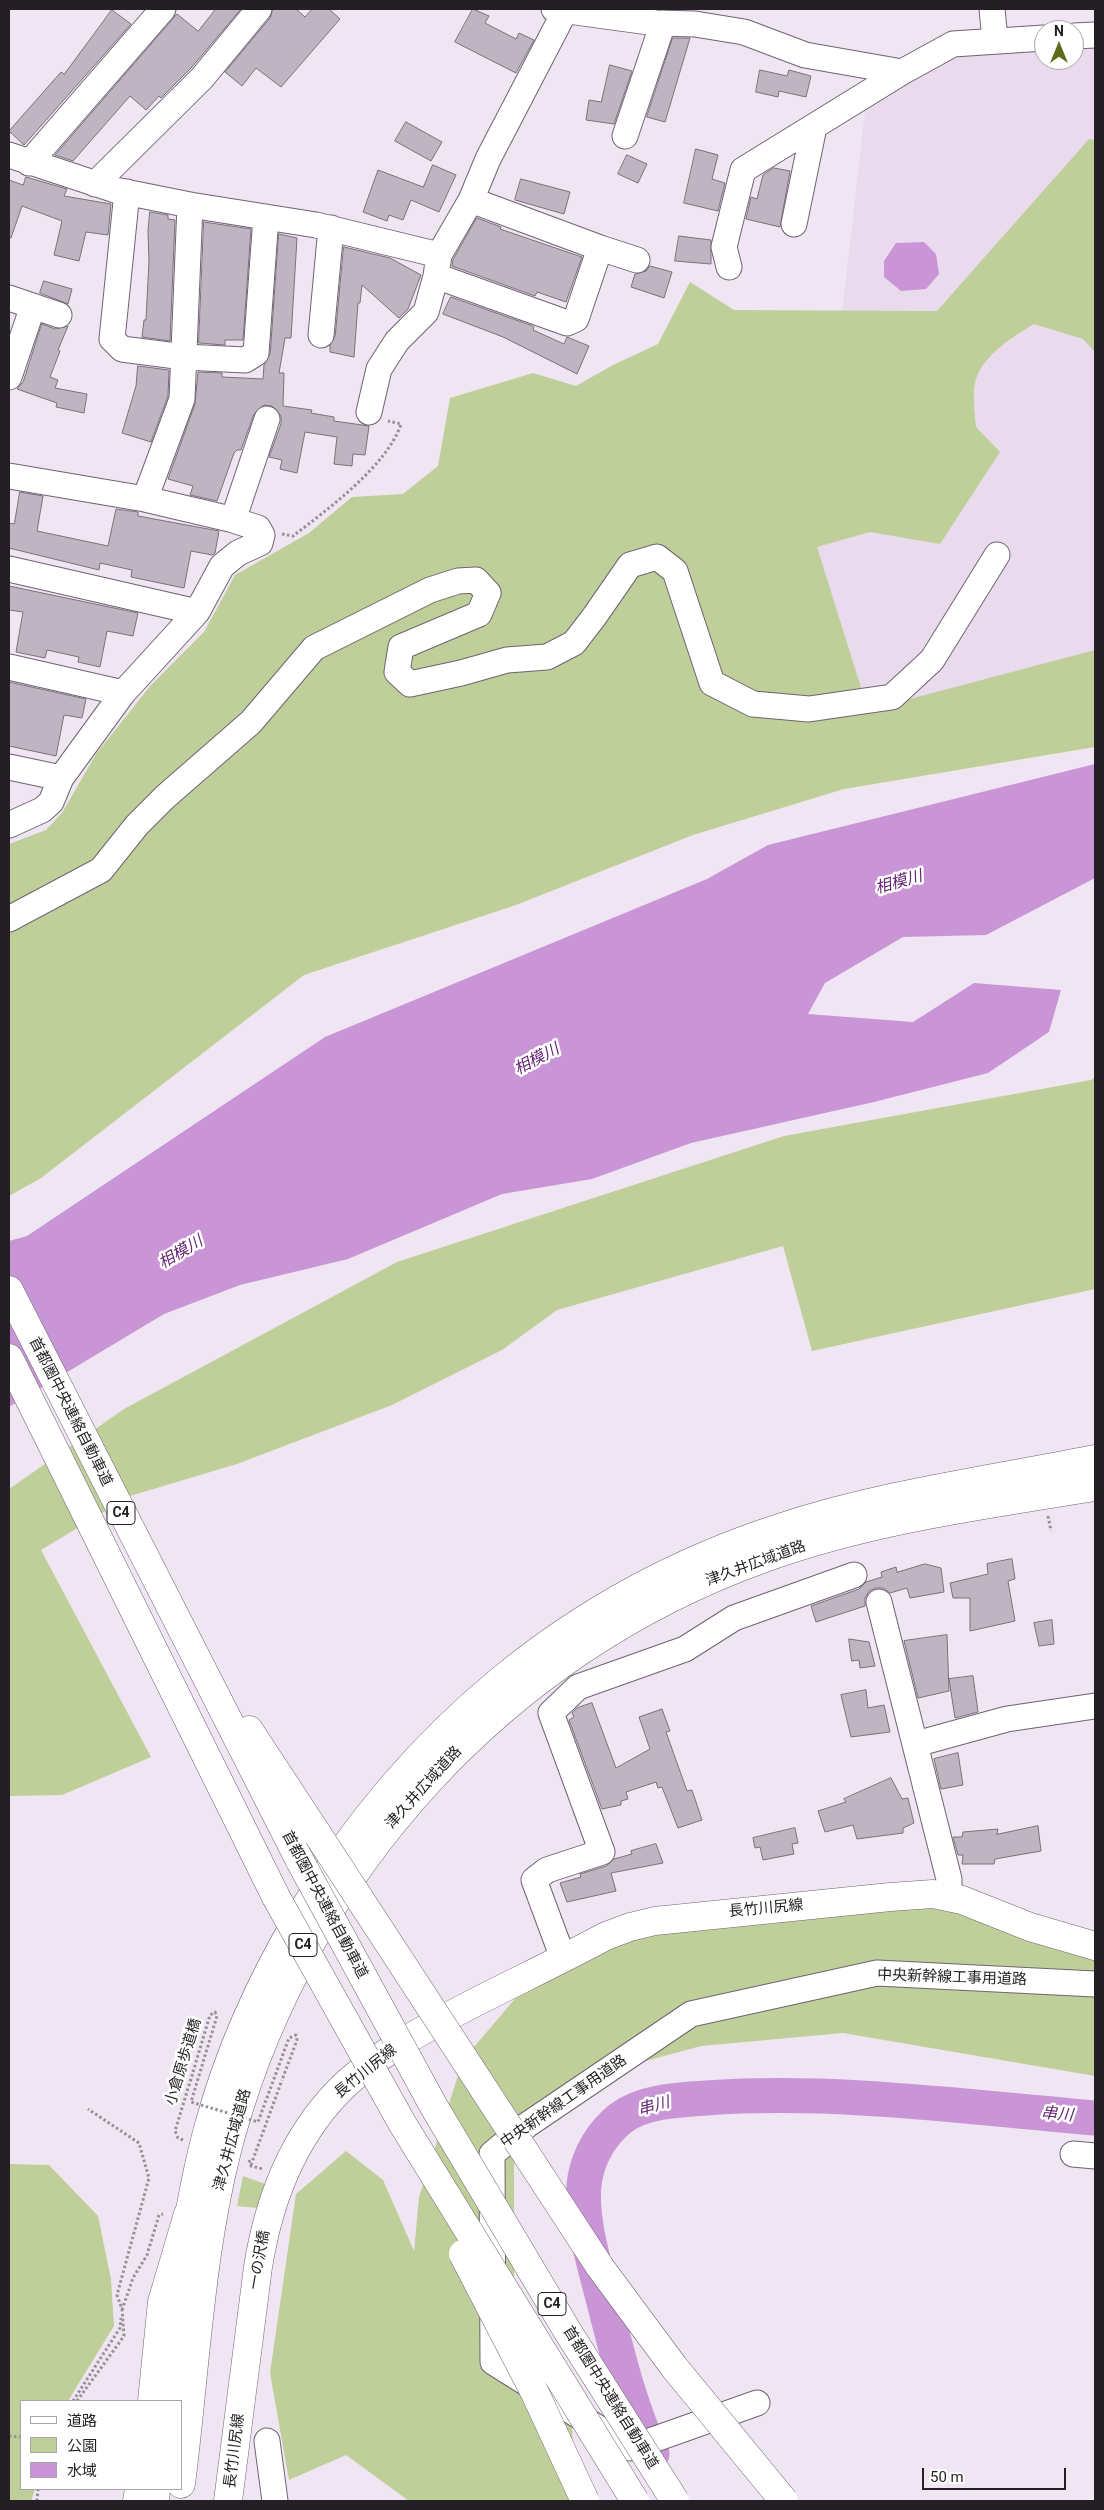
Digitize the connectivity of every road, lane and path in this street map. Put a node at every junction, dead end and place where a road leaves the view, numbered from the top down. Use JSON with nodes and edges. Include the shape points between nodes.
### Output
{"nodes":[{"id":1,"x":163,"y":9,"type":"edge"},
{"id":2,"x":259,"y":9,"type":"edge"},
{"id":3,"x":562,"y":9,"type":"edge"},
{"id":4,"x":992,"y":9,"type":"edge"},
{"id":5,"x":663,"y":23,"type":"junction"},
{"id":6,"x":1034,"y":38,"type":"edge"},
{"id":7,"x":995,"y":40,"type":"junction"},
{"id":8,"x":902,"y":72,"type":"junction"},
{"id":9,"x":814,"y":127,"type":"junction"},
{"id":10,"x":625,"y":136,"type":"dead end"},
{"id":11,"x":19,"y":159,"type":"edge"},
{"id":12,"x":95,"y":184,"type":"junction"},
{"id":13,"x":126,"y":192,"type":"junction"},
{"id":14,"x":471,"y":200,"type":"junction"},
{"id":15,"x":190,"y":205,"type":"junction"},
{"id":16,"x":266,"y":217,"type":"junction"},
{"id":17,"x":794,"y":224,"type":"dead end"},
{"id":18,"x":331,"y":228,"type":"junction"},
{"id":19,"x":600,"y":248,"type":"junction"},
{"id":20,"x":636,"y":260,"type":"dead end"},
{"id":21,"x":437,"y":266,"type":"junction"},
{"id":22,"x":729,"y":267,"type":"dead end"},
{"id":23,"x":9,"y":298,"type":"edge"},
{"id":24,"x":32,"y":306,"type":"junction"},
{"id":25,"x":59,"y":316,"type":"dead end"},
{"id":26,"x":321,"y":335,"type":"dead end"},
{"id":27,"x":184,"y":357,"type":"junction"},
{"id":28,"x":9,"y":377,"type":"edge"},
{"id":29,"x":369,"y":412,"type":"joint"},
{"id":30,"x":267,"y":419,"type":"dead end"},
{"id":31,"x":9,"y":476,"type":"edge"},
{"id":32,"x":145,"y":499,"type":"junction"},
{"id":33,"x":233,"y":520,"type":"junction"},
{"id":34,"x":277,"y":534,"type":"dead end"},
{"id":35,"x":997,"y":555,"type":"dead end"},
{"id":36,"x":9,"y":569,"type":"edge"},
{"id":37,"x":197,"y":612,"type":"junction"},
{"id":38,"x":9,"y":667,"type":"edge"},
{"id":39,"x":123,"y":693,"type":"junction"},
{"id":40,"x":9,"y":767,"type":"edge"},
{"id":41,"x":61,"y":778,"type":"junction"},
{"id":42,"x":9,"y":825,"type":"edge"},
{"id":43,"x":9,"y":919,"type":"edge"},
{"id":44,"x":9,"y":1290,"type":"edge"},
{"id":45,"x":9,"y":1358,"type":"edge"},
{"id":46,"x":1095,"y":1459,"type":"edge"},
{"id":47,"x":1095,"y":1487,"type":"edge"},
{"id":48,"x":1051,"y":1524,"type":"dead end"},
{"id":49,"x":1051,"y":1531,"type":"dead end"},
{"id":50,"x":854,"y":1575,"type":"dead end"},
{"id":51,"x":879,"y":1602,"type":"dead end"},
{"id":52,"x":1095,"y":1706,"type":"edge"},
{"id":53,"x":243,"y":1735,"type":"junction"},
{"id":54,"x":916,"y":1744,"type":"junction"},
{"id":55,"x":949,"y":1897,"type":"junction"},
{"id":56,"x":1095,"y":1946,"type":"edge"},
{"id":57,"x":563,"y":1958,"type":"junction"},
{"id":58,"x":1095,"y":1984,"type":"edge"},
{"id":59,"x":199,"y":2102,"type":"dead end"},
{"id":60,"x":88,"y":2109,"type":"dead end"},
{"id":61,"x":197,"y":2110,"type":"dead end"},
{"id":62,"x":402,"y":2123,"type":"junction"},
{"id":63,"x":175,"y":2131,"type":"dead end"},
{"id":64,"x":251,"y":2166,"type":"dead end"},
{"id":65,"x":270,"y":2209,"type":"joint"},
{"id":66,"x":188,"y":2214,"type":"junction"},
{"id":67,"x":122,"y":2310,"type":"junction"},
{"id":68,"x":252,"y":2311,"type":"joint"},
{"id":69,"x":74,"y":2400,"type":"edge"},
{"id":70,"x":78,"y":2400,"type":"edge"},
{"id":71,"x":152,"y":2400,"type":"edge"},
{"id":72,"x":167,"y":2400,"type":"edge"},
{"id":73,"x":757,"y":2403,"type":"dead end"},
{"id":74,"x":267,"y":2442,"type":"dead end"},
{"id":75,"x":182,"y":2476,"type":"edge"},
{"id":76,"x":228,"y":2501,"type":"edge"},
{"id":77,"x":275,"y":2501,"type":"edge"},
{"id":78,"x":585,"y":2501,"type":"edge"},
{"id":79,"x":635,"y":2501,"type":"edge"},
{"id":80,"x":675,"y":2501,"type":"edge"},
{"id":81,"x":784,"y":2501,"type":"edge"}],
"edges":[{"from":1,"to":11,"type":"street"},
{"from":2,"to":12,"type":"street","via":[[202,78]]},
{"from":3,"to":5,"type":"street"},
{"from":3,"to":14,"type":"street"},
{"from":4,"to":7,"type":"street"},
{"from":5,"to":8,"type":"street","via":[[695,24],[744,32],[805,55]]},
{"from":5,"to":10,"type":"street"},
{"from":6,"to":7,"type":"street"},
{"from":7,"to":8,"type":"street","via":[[953,44]]},
{"from":8,"to":9,"type":"street"},
{"from":9,"to":17,"type":"street"},
{"from":9,"to":22,"type":"street","via":[[743,170],[724,247]]},
{"from":11,"to":12,"type":"street"},
{"from":12,"to":13,"type":"street"},
{"from":13,"to":15,"type":"street"},
{"from":13,"to":27,"type":"street","via":[[112,339],[122,349]]},
{"from":14,"to":19,"type":"street"},
{"from":14,"to":21,"type":"street"},
{"from":15,"to":16,"type":"street"},
{"from":15,"to":27,"type":"street"},
{"from":16,"to":18,"type":"street"},
{"from":16,"to":27,"type":"street","via":[[256,353],[245,360]]},
{"from":18,"to":21,"type":"street"},
{"from":18,"to":26,"type":"street"},
{"from":19,"to":20,"type":"street"},
{"from":19,"to":21,"type":"street","via":[[576,319],[568,323]]},
{"from":21,"to":29,"type":"street","via":[[426,312],[397,341],[380,369]]},
{"from":23,"to":24,"type":"street"},
{"from":24,"to":25,"type":"street"},
{"from":24,"to":28,"type":"street"},
{"from":27,"to":32,"type":"street","via":[[182,399]]},
{"from":29,"to":34,"type":"path","via":[[376,418],[400,424],[395,441],[356,485],[317,518],[293,536]]},
{"from":30,"to":33,"type":"street"},
{"from":31,"to":32,"type":"street"},
{"from":32,"to":33,"type":"street"},
{"from":33,"to":37,"type":"street","via":[[258,528],[262,536],[260,543],[228,559]]},
{"from":35,"to":43,"type":"street","via":[[932,660],[892,697],[809,709],[753,704],[712,683],[675,571],[657,558],[630,565],[574,643],[547,657],[506,660],[461,674],[410,684],[397,672],[401,647],[479,614],[488,593],[476,580],[458,581],[430,590],[314,648],[251,722],[165,797],[137,825],[101,870]]},
{"from":36,"to":37,"type":"street"},
{"from":37,"to":39,"type":"street"},
{"from":38,"to":39,"type":"street"},
{"from":39,"to":41,"type":"street"},
{"from":40,"to":41,"type":"street"},
{"from":41,"to":42,"type":"street","via":[[56,793],[42,810]]},
{"from":44,"to":53,"type":"main road","name":"首都圏中央連絡自動車道","number":"C4","via":[[173,1617]]},
{"from":45,"to":62,"type":"main road","name":"首都圏中央連絡自動車道","number":"C4","bridge":true,"via":[[276,1897]]},
{"from":46,"to":66,"type":"main road","name":"津久井広域道路","via":[[863,1504],[740,1542],[662,1575],[586,1618],[481,1696],[420,1754],[361,1822],[327,1871],[271,1966],[221,2084]]},
{"from":47,"to":75,"type":"main road","name":"津久井広域道路","via":[[846,1533],[722,1574],[645,1612],[574,1655],[506,1707],[438,1770],[385,1831],[340,1894],[275,2012],[253,2068],[232,2135],[214,2217]]},
{"from":48,"to":49,"type":"path"},
{"from":50,"to":57,"type":"street","via":[[734,1618],[686,1649],[578,1687],[551,1713],[602,1852],[547,1870],[534,1880]]},
{"from":51,"to":54,"type":"street"},
{"from":52,"to":54,"type":"street","via":[[1007,1719]]},
{"from":53,"to":80,"type":"main road","name":"首都圏中央連絡自動車道","number":"C4","bridge":true,"via":[[300,1861],[433,2105],[568,2332]]},
{"from":53,"to":81,"type":"main road","bridge":true,"via":[[318,1835],[600,2267],[656,2344]]},
{"from":54,"to":55,"type":"street","via":[[948,1879]]},
{"from":55,"to":56,"type":"main road","name":"長竹川尻線","via":[[1030,1927]]},
{"from":55,"to":57,"type":"main road","name":"長竹川尻線","via":[[933,1894],[890,1897],[655,1921],[623,1929]]},
{"from":57,"to":65,"type":"main road","name":"長竹川尻線","via":[[440,2021],[383,2055],[349,2082],[334,2096],[300,2142]]},
{"from":58,"to":73,"type":"street","name":"中央新幹線工事用道路","via":[[877,1973],[692,2014],[527,2124],[492,2154],[493,2362],[630,2448]]},
{"from":59,"to":61,"type":"path"},
{"from":60,"to":67,"type":"path","via":[[138,2143],[149,2178],[117,2296]]},
{"from":62,"to":78,"type":"main road","bridge":true},
{"from":62,"to":79,"type":"main road","name":"首都圏中央連絡自動車道","number":"C4","bridge":true},
{"from":63,"to":64,"type":"path","name":"小倉原歩道橋","bridge":true,"via":[[210,2014],[215,2012],[218,2016],[191,2102],[258,2122],[289,2038],[296,2035],[297,2040]]},
{"from":65,"to":68,"type":"main road","name":"一の沢橋"},
{"from":66,"to":67,"type":"path","via":[[170,2212],[159,2215],[147,2255],[133,2278]]},
{"from":66,"to":71,"type":"main road","via":[[162,2302]]},
{"from":66,"to":72,"type":"main road","name":"津久井広域道路"},
{"from":67,"to":69,"type":"path","via":[[120,2328]]},
{"from":67,"to":70,"type":"path","via":[[124,2336]]},
{"from":68,"to":76,"type":"main road","name":"長竹川尻線"},
{"from":74,"to":77,"type":"street"}]}
